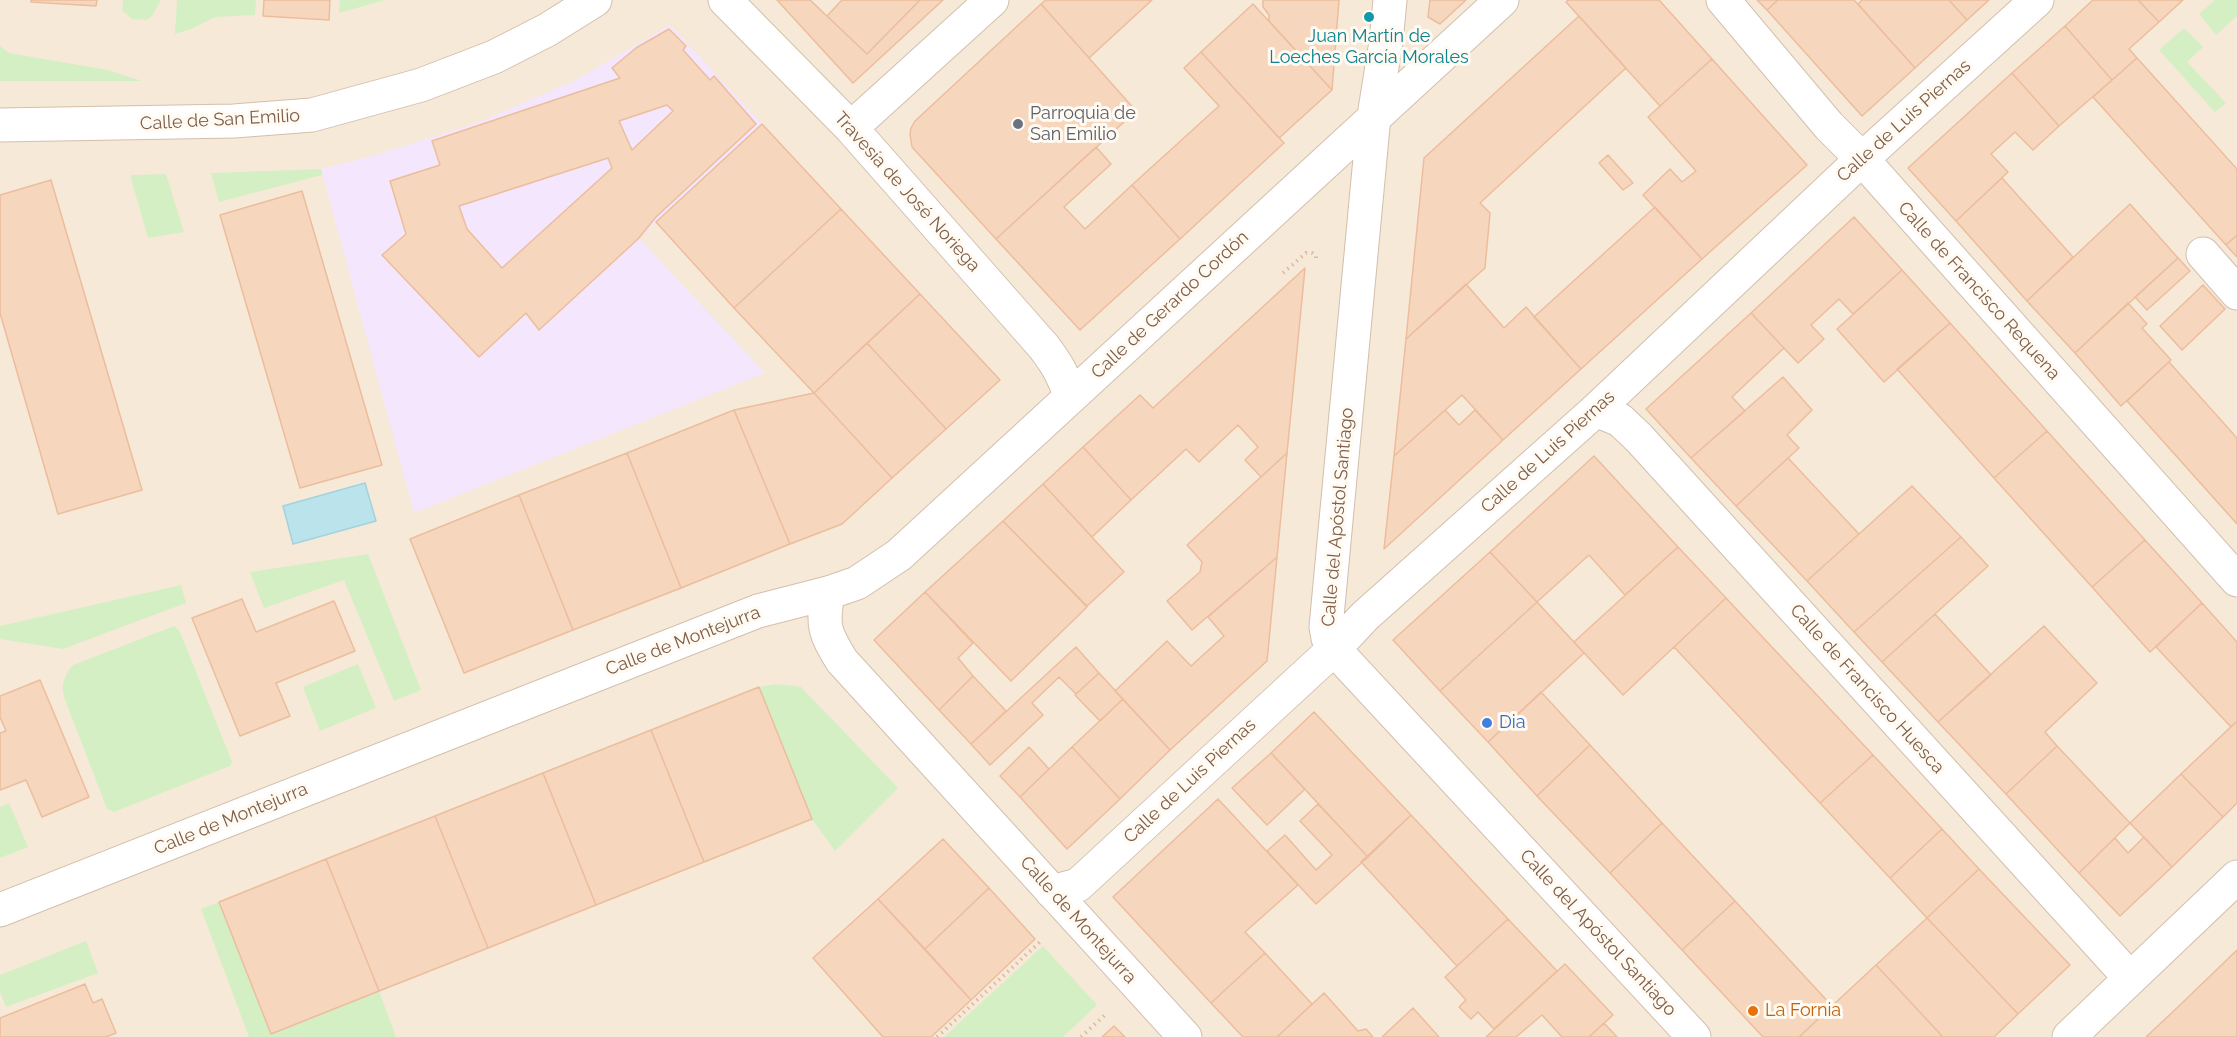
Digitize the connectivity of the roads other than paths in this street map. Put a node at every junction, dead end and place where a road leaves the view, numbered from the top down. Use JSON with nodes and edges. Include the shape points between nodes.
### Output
{"nodes":[{"id":1,"x":595,"y":0,"type":"edge"},
{"id":2,"x":726,"y":0,"type":"edge"},
{"id":3,"x":992,"y":0,"type":"edge"},
{"id":4,"x":1390,"y":0,"type":"edge"},
{"id":5,"x":1502,"y":0,"type":"edge"},
{"id":6,"x":1723,"y":0,"type":"edge"},
{"id":7,"x":2037,"y":0,"type":"edge"},
{"id":8,"x":1374,"y":116,"type":"junction"},
{"id":9,"x":0,"y":125,"type":"edge"},
{"id":10,"x":851,"y":128,"type":"junction"},
{"id":11,"x":1862,"y":159,"type":"junction"},
{"id":12,"x":2203,"y":254,"type":"dead end"},
{"id":13,"x":2237,"y":293,"type":"edge"},
{"id":14,"x":1070,"y":397,"type":"junction"},
{"id":15,"x":1596,"y":410,"type":"junction"},
{"id":16,"x":2235,"y":574,"type":"edge"},
{"id":17,"x":828,"y":593,"type":"junction"},
{"id":18,"x":1334,"y":649,"type":"junction"},
{"id":19,"x":2237,"y":877,"type":"edge"},
{"id":20,"x":1061,"y":903,"type":"junction"},
{"id":21,"x":0,"y":910,"type":"edge"},
{"id":22,"x":2130,"y":978,"type":"junction"},
{"id":23,"x":1185,"y":1037,"type":"edge"},
{"id":24,"x":1694,"y":1037,"type":"edge"},
{"id":25,"x":2069,"y":1037,"type":"edge"}],
"edges":[{"from":1,"to":9,"type":"street","name":"Calle de San Emilio","via":[[494,57],[421,85],[312,115],[174,123]]},
{"from":2,"to":10,"type":"street","name":"Travesía de José Noriega"},
{"from":3,"to":10,"type":"street"},
{"from":4,"to":8,"type":"street","name":"Calle del Apóstol Santiago"},
{"from":5,"to":8,"type":"street","name":"Calle de Gerardo Cordón"},
{"from":6,"to":11,"type":"street","name":"Calle de Francisco Requena","via":[[1829,126]]},
{"from":7,"to":11,"type":"street","name":"Calle de Luis Piernas"},
{"from":8,"to":14,"type":"street","name":"Calle de Gerardo Cordón"},
{"from":8,"to":18,"type":"street","name":"Calle del Apóstol Santiago","via":[[1326,627]]},
{"from":10,"to":14,"type":"street","name":"Travesía de José Noriega","via":[[1044,346],[1060,369]]},
{"from":11,"to":15,"type":"street","name":"Calle de Luis Piernas"},
{"from":11,"to":16,"type":"street","name":"Calle de Francisco Requena"},
{"from":12,"to":13,"type":"street"},
{"from":14,"to":17,"type":"street","name":"Calle de Gerardo Cordón","via":[[899,555],[857,583]]},
{"from":15,"to":18,"type":"street","name":"Calle de Luis Piernas","via":[[1365,616]]},
{"from":15,"to":22,"type":"street","name":"Calle de Francisco Huesca","via":[[1620,420],[1639,438]]},
{"from":17,"to":20,"type":"street","name":"Calle de Montejurra","via":[[824,628],[842,661]]},
{"from":17,"to":21,"type":"street","name":"Calle de Montejurra","via":[[758,611]]},
{"from":18,"to":20,"type":"street","name":"Calle de Luis Piernas"},
{"from":18,"to":24,"type":"street","name":"Calle del Apóstol Santiago"},
{"from":19,"to":22,"type":"street"},
{"from":20,"to":23,"type":"street","name":"Calle de Montejurra"},
{"from":22,"to":25,"type":"street"}]}
